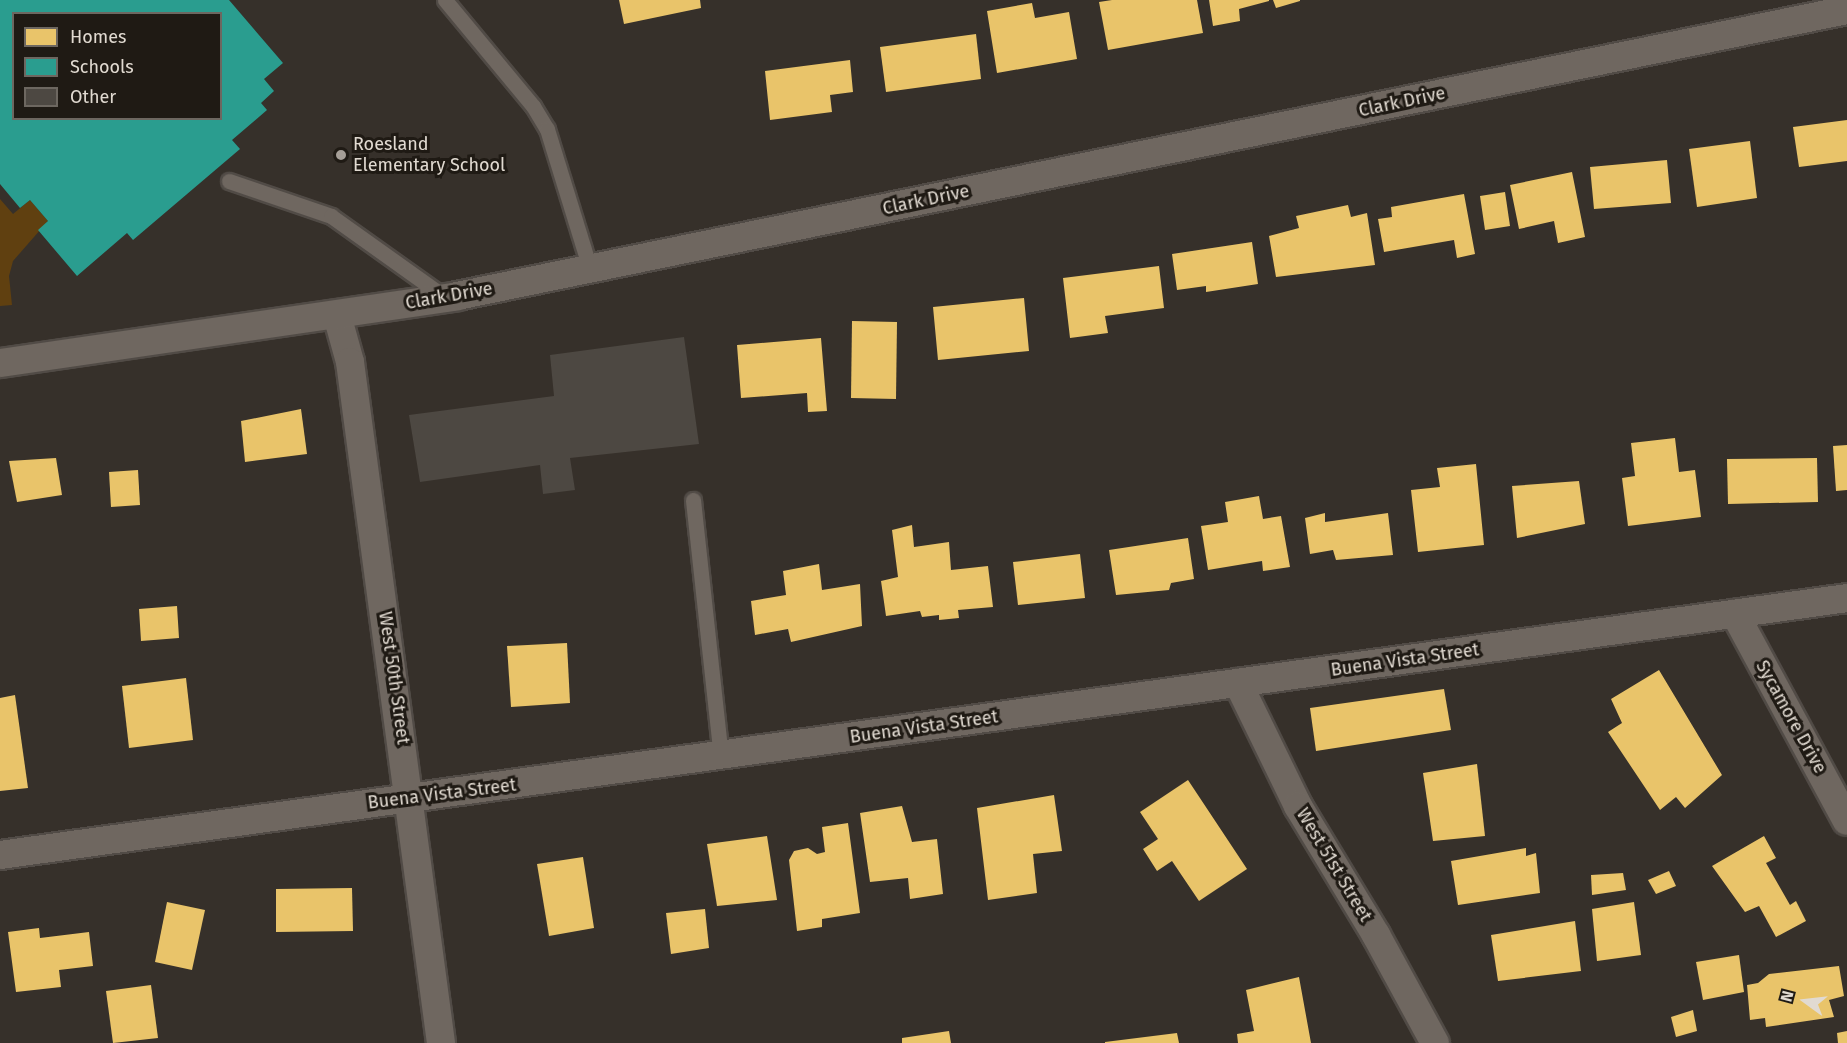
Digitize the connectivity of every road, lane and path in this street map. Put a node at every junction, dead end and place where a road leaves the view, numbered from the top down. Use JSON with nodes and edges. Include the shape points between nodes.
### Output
{"nodes":[{"id":1,"x":445,"y":0,"type":"edge"},
{"id":2,"x":1847,"y":10,"type":"edge"},
{"id":3,"x":229,"y":181,"type":"dead end"},
{"id":4,"x":590,"y":269,"type":"junction"},
{"id":5,"x":446,"y":298,"type":"junction"},
{"id":6,"x":337,"y":315,"type":"junction"},
{"id":7,"x":0,"y":363,"type":"edge"},
{"id":8,"x":693,"y":500,"type":"dead end"},
{"id":9,"x":1847,"y":598,"type":"edge"},
{"id":10,"x":1734,"y":614,"type":"junction"},
{"id":11,"x":1238,"y":683,"type":"junction"},
{"id":12,"x":721,"y":756,"type":"junction"},
{"id":13,"x":410,"y":799,"type":"junction"},
{"id":14,"x":1847,"y":821,"type":"edge"},
{"id":15,"x":0,"y":855,"type":"edge"},
{"id":16,"x":441,"y":1043,"type":"edge"},
{"id":17,"x":1435,"y":1043,"type":"edge"}],
"edges":[{"from":1,"to":4,"type":"lane","via":[[533,106],[547,129]]},
{"from":2,"to":4,"type":"street","name":"Clark Drive"},
{"from":3,"to":5,"type":"lane","via":[[332,216]]},
{"from":4,"to":5,"type":"street","name":"Clark Drive"},
{"from":5,"to":6,"type":"street","name":"Clark Drive"},
{"from":6,"to":7,"type":"street","name":"Clark Drive"},
{"from":6,"to":13,"type":"street","name":"West 50th Street","via":[[350,362]]},
{"from":8,"to":12,"type":"lane"},
{"from":9,"to":10,"type":"street","name":"Buena Vista Street"},
{"from":10,"to":11,"type":"street","name":"Buena Vista Street"},
{"from":10,"to":14,"type":"street","name":"Sycamore Drive"},
{"from":11,"to":12,"type":"street","name":"Buena Vista Street"},
{"from":11,"to":17,"type":"street","name":"West 51st Street","via":[[1298,806]]},
{"from":12,"to":13,"type":"street","name":"Buena Vista Street"},
{"from":13,"to":15,"type":"street","name":"Buena Vista Street"},
{"from":13,"to":16,"type":"street","name":"West 50th Street"}]}
